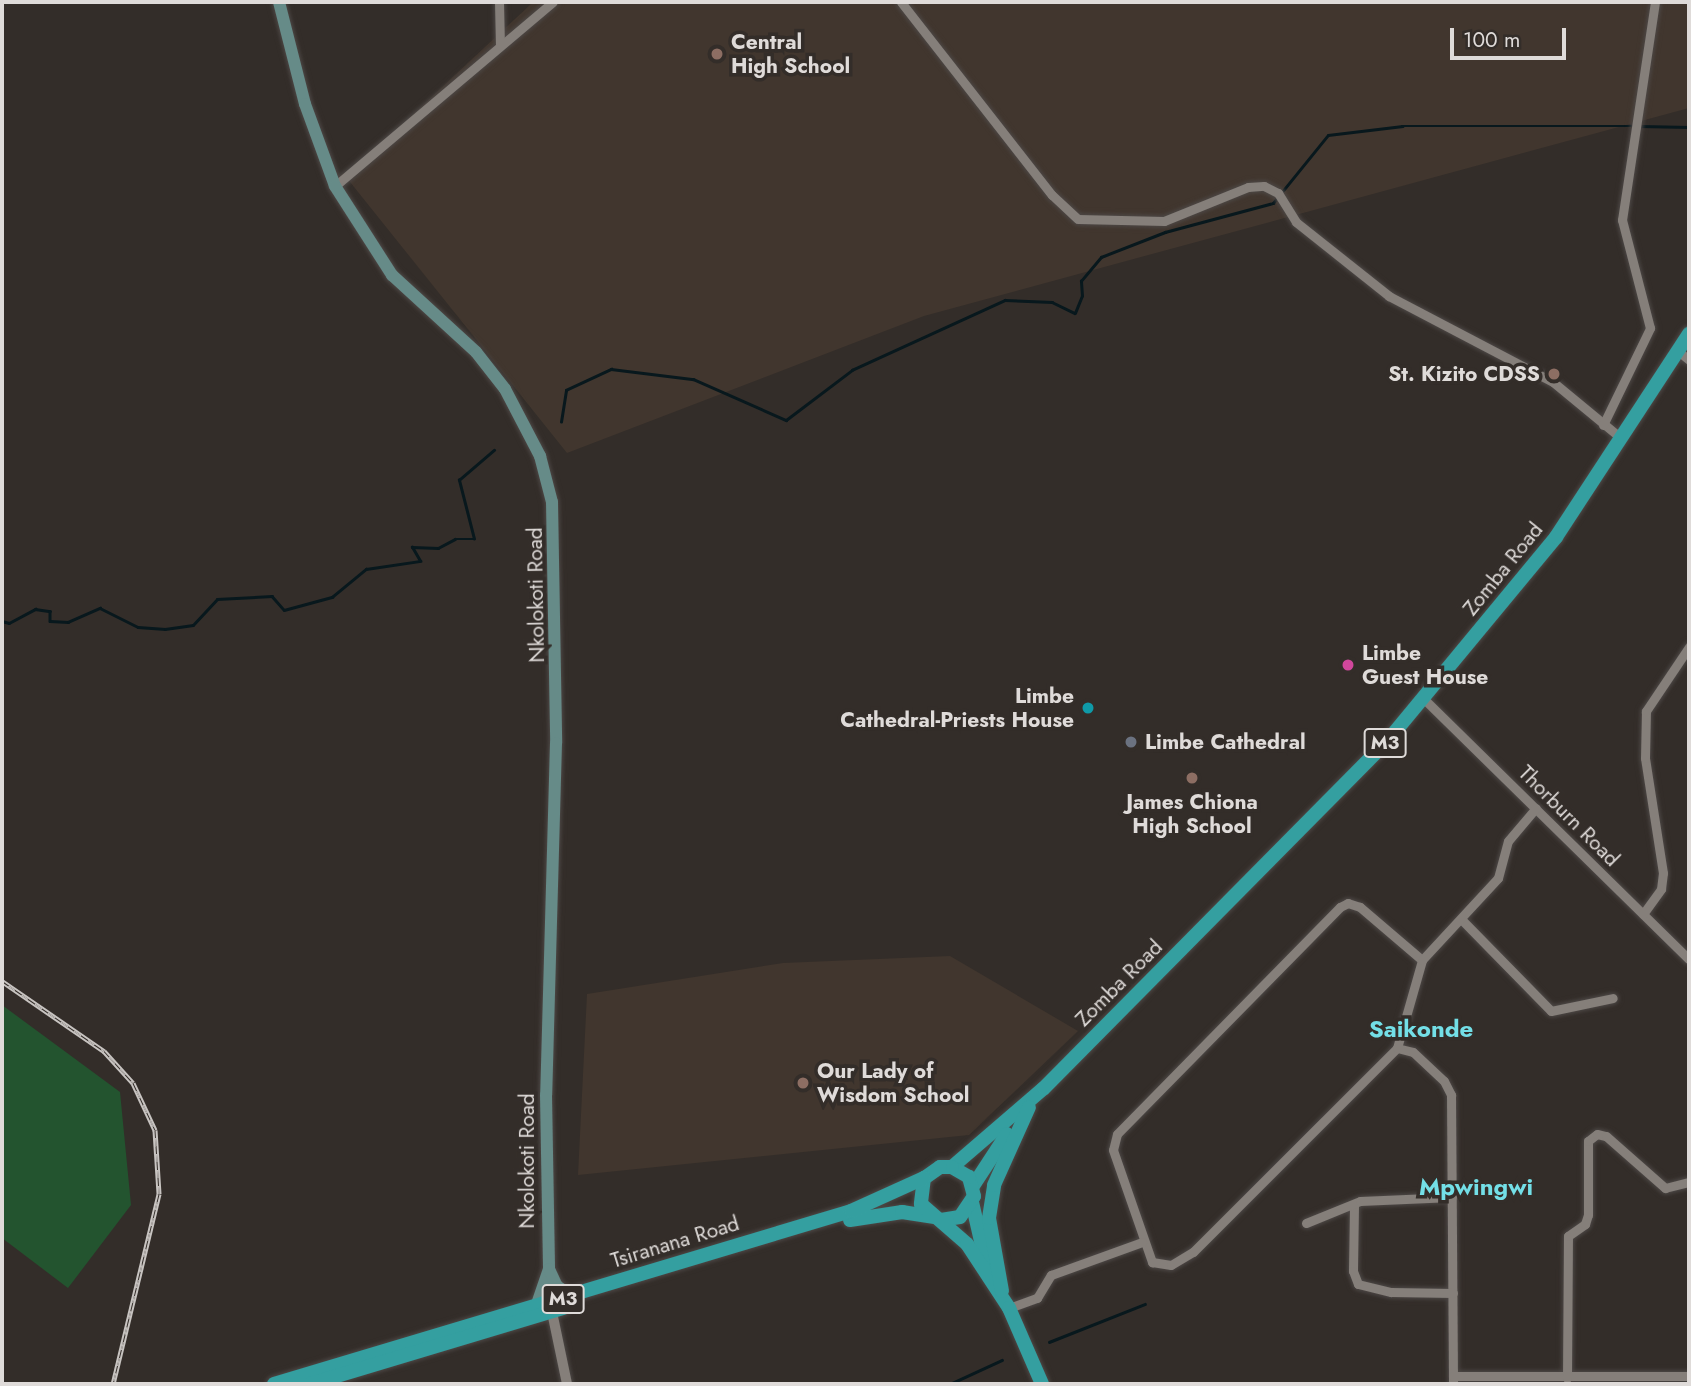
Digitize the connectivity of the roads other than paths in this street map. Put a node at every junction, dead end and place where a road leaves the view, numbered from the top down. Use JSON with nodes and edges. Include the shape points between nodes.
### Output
{"nodes":[{"id":1,"x":279,"y":2,"type":"edge"},
{"id":2,"x":499,"y":2,"type":"edge"},
{"id":3,"x":553,"y":2,"type":"edge"},
{"id":4,"x":901,"y":2,"type":"edge"},
{"id":5,"x":1655,"y":2,"type":"edge"},
{"id":6,"x":500,"y":46,"type":"junction"},
{"id":7,"x":335,"y":186,"type":"junction"},
{"id":8,"x":1689,"y":334,"type":"edge"},
{"id":9,"x":1684,"y":356,"type":"edge"},
{"id":10,"x":1603,"y":425,"type":"junction"},
{"id":11,"x":1621,"y":438,"type":"junction"},
{"id":12,"x":1689,"y":647,"type":"edge"},
{"id":13,"x":1424,"y":699,"type":"junction"},
{"id":14,"x":1536,"y":808,"type":"junction"},
{"id":15,"x":1643,"y":914,"type":"junction"},
{"id":16,"x":1462,"y":920,"type":"junction"},
{"id":17,"x":1689,"y":959,"type":"edge"},
{"id":18,"x":1422,"y":960,"type":"junction"},
{"id":19,"x":1613,"y":998,"type":"dead end"},
{"id":20,"x":1397,"y":1048,"type":"junction"},
{"id":21,"x":1029,"y":1102,"type":"junction"},
{"id":22,"x":953,"y":1167,"type":"junction"},
{"id":23,"x":924,"y":1178,"type":"junction"},
{"id":24,"x":1689,"y":1182,"type":"edge"},
{"id":25,"x":973,"y":1186,"type":"junction"},
{"id":26,"x":1452,"y":1197,"type":"junction"},
{"id":27,"x":972,"y":1202,"type":"junction"},
{"id":28,"x":1354,"y":1206,"type":"junction"},
{"id":29,"x":938,"y":1219,"type":"junction"},
{"id":30,"x":1306,"y":1223,"type":"dead end"},
{"id":31,"x":1142,"y":1242,"type":"junction"},
{"id":32,"x":549,"y":1269,"type":"junction"},
{"id":33,"x":993,"y":1284,"type":"junction"},
{"id":34,"x":1452,"y":1293,"type":"junction"},
{"id":35,"x":572,"y":1296,"type":"junction"},
{"id":36,"x":1007,"y":1305,"type":"junction"},
{"id":37,"x":536,"y":1306,"type":"junction"},
{"id":38,"x":552,"y":1311,"type":"junction"},
{"id":39,"x":1689,"y":1376,"type":"edge"},
{"id":40,"x":1567,"y":1378,"type":"junction"},
{"id":41,"x":1453,"y":1380,"type":"edge"},
{"id":42,"x":274,"y":1384,"type":"edge"},
{"id":43,"x":310,"y":1384,"type":"edge"},
{"id":44,"x":567,"y":1384,"type":"edge"},
{"id":45,"x":1042,"y":1384,"type":"edge"}],
"edges":[{"from":1,"to":7,"type":"main road","name":"Nkolokoti Road","via":[[311,122]]},
{"from":2,"to":6,"type":"street"},
{"from":3,"to":6,"type":"street"},
{"from":4,"to":10,"type":"street","via":[[1052,195],[1078,219],[1164,220],[1248,187],[1264,186],[1280,197],[1297,222],[1389,296],[1553,382]]},
{"from":5,"to":10,"type":"street","via":[[1640,127],[1622,220],[1650,328]]},
{"from":6,"to":7,"type":"street"},
{"from":7,"to":32,"type":"main road","name":"Nkolokoti Road","via":[[393,275],[476,352],[505,389],[540,456],[552,502],[556,743],[545,1096]]},
{"from":8,"to":9,"type":"highway","name":"Zomba Road","number":"M3"},
{"from":9,"to":11,"type":"highway","name":"Zomba Road","number":"M3"},
{"from":10,"to":11,"type":"street"},
{"from":11,"to":13,"type":"highway","name":"Zomba Road","number":"M3","via":[[1556,537]]},
{"from":12,"to":15,"type":"street","via":[[1646,710],[1646,758],[1662,873],[1661,889]]},
{"from":13,"to":14,"type":"street","name":"Thorburn Road"},
{"from":13,"to":21,"type":"highway","name":"Zomba Road","number":"M3"},
{"from":14,"to":15,"type":"street","name":"Thorburn Road"},
{"from":14,"to":16,"type":"street","via":[[1508,841],[1498,878]]},
{"from":15,"to":17,"type":"street","name":"Thorburn Road"},
{"from":16,"to":18,"type":"street"},
{"from":16,"to":19,"type":"street","via":[[1551,1011]]},
{"from":18,"to":20,"type":"street"},
{"from":18,"to":31,"type":"street","via":[[1354,903],[1340,907],[1329,918],[1114,1138],[1113,1150]]},
{"from":20,"to":26,"type":"street","via":[[1410,1050],[1449,1087]]},
{"from":20,"to":31,"type":"street","via":[[1193,1252],[1171,1265],[1157,1266]]},
{"from":21,"to":22,"type":"highway","name":"Zomba Road","number":"M3"},
{"from":21,"to":25,"type":"highway","name":"Zomba Road","number":"M3"},
{"from":21,"to":36,"type":"highway","via":[[994,1185],[989,1218],[993,1257]]},
{"from":22,"to":23,"type":"highway","number":"M3","via":[[940,1167]]},
{"from":22,"to":25,"type":"highway","via":[[964,1172]]},
{"from":23,"to":29,"type":"highway","number":"M3","via":[[921,1203]]},
{"from":23,"to":35,"type":"highway","name":"Tsiranana Road","number":"M3","via":[[875,1203]]},
{"from":24,"to":40,"type":"street","via":[[1665,1188],[1606,1136],[1597,1134],[1588,1141],[1588,1215],[1585,1224],[1568,1236]]},
{"from":25,"to":27,"type":"highway","number":"M3"},
{"from":26,"to":28,"type":"street","via":[[1399,1197],[1360,1201]]},
{"from":26,"to":34,"type":"street"},
{"from":27,"to":29,"type":"highway","via":[[960,1217]]},
{"from":27,"to":33,"type":"highway","number":"M3"},
{"from":28,"to":30,"type":"street"},
{"from":28,"to":34,"type":"street","via":[[1353,1271],[1358,1284],[1391,1292]]},
{"from":29,"to":33,"type":"highway","number":"M3","via":[[967,1244]]},
{"from":29,"to":38,"type":"highway","name":"Tsiranana Road","number":"M3","via":[[902,1212],[855,1219]]},
{"from":31,"to":36,"type":"street","via":[[1051,1275],[1037,1298]]},
{"from":32,"to":35,"type":"main road","via":[[557,1286]]},
{"from":32,"to":37,"type":"main road","name":"Nkolokoti Road"},
{"from":33,"to":36,"type":"highway","number":"M3"},
{"from":34,"to":41,"type":"street"},
{"from":35,"to":37,"type":"highway","name":"Tsiranana Road","number":"M3"},
{"from":36,"to":45,"type":"highway","number":"M3"},
{"from":37,"to":42,"type":"highway","name":"Tsiranana Road","number":"M3"},
{"from":38,"to":43,"type":"highway","name":"Tsiranana Road","number":"M3"},
{"from":38,"to":44,"type":"street"},
{"from":39,"to":40,"type":"street"},
{"from":40,"to":41,"type":"street"}]}
